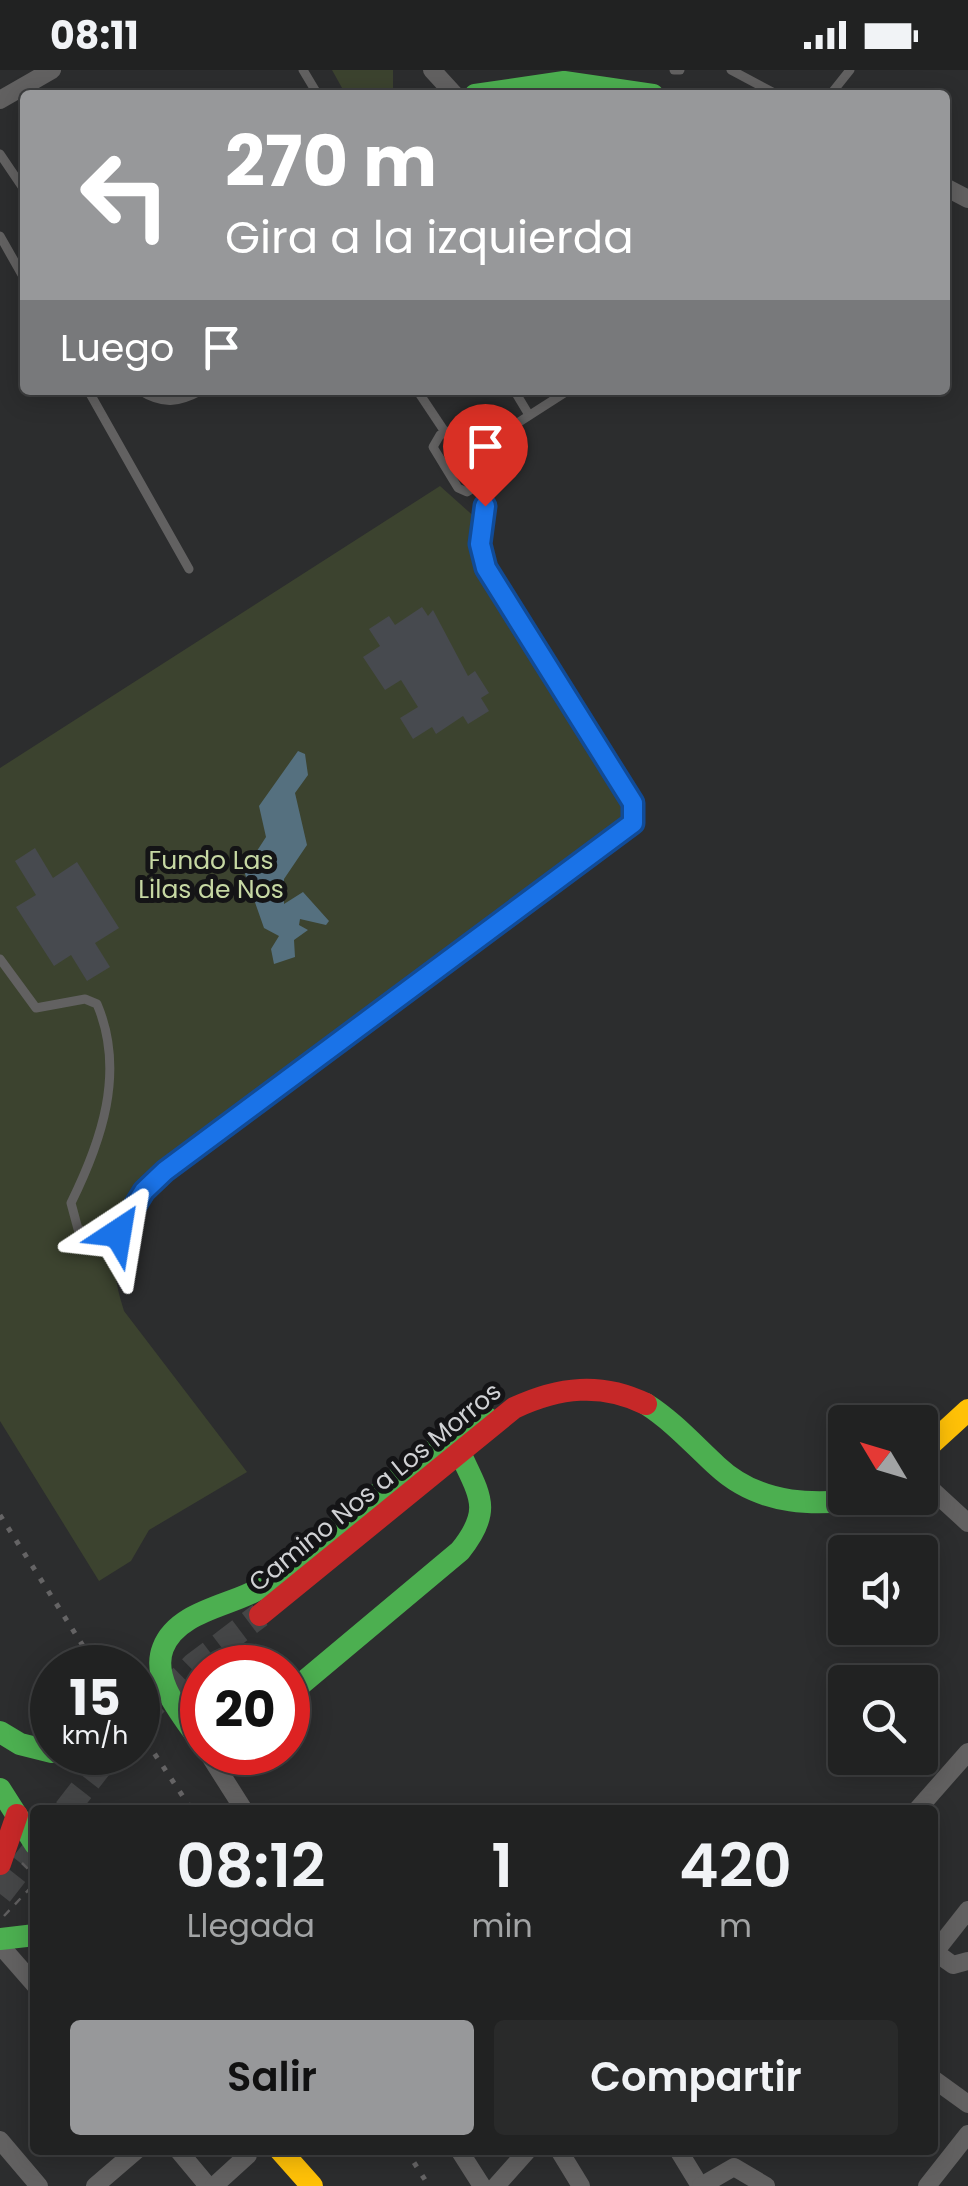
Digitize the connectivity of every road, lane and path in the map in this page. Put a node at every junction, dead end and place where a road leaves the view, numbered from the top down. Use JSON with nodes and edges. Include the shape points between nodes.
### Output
{"nodes":[{"id":1,"x":52,"y":70,"type":"edge"},
{"id":2,"x":432,"y":70,"type":"edge"},
{"id":3,"x":731,"y":70,"type":"edge"},
{"id":4,"x":850,"y":70,"type":"edge"},
{"id":5,"x":636,"y":84,"type":"edge"},
{"id":6,"x":450,"y":90,"type":"edge"},
{"id":7,"x":496,"y":90,"type":"edge"},
{"id":8,"x":769,"y":90,"type":"edge"},
{"id":9,"x":834,"y":90,"type":"edge"},
{"id":10,"x":0,"y":100,"type":"edge"},
{"id":11,"x":0,"y":154,"type":"edge"},
{"id":12,"x":20,"y":184,"type":"edge"},
{"id":13,"x":0,"y":236,"type":"edge"},
{"id":14,"x":20,"y":271,"type":"edge"},
{"id":15,"x":91,"y":395,"type":"edge"},
{"id":16,"x":151,"y":395,"type":"edge"},
{"id":17,"x":192,"y":395,"type":"edge"},
{"id":18,"x":420,"y":395,"type":"edge"},
{"id":19,"x":517,"y":395,"type":"edge"},
{"id":20,"x":561,"y":395,"type":"edge"},
{"id":21,"x":529,"y":416,"type":"junction"},
{"id":22,"x":445,"y":432,"type":"junction"},
{"id":23,"x":477,"y":449,"type":"junction"},
{"id":24,"x":479,"y":486,"type":"junction"},
{"id":25,"x":189,"y":569,"type":"dead end"},
{"id":26,"x":0,"y":959,"type":"edge"},
{"id":27,"x":514,"y":1408,"type":"junction"},
{"id":28,"x":968,"y":1410,"type":"edge"},
{"id":29,"x":968,"y":1432,"type":"edge"},
{"id":30,"x":938,"y":1438,"type":"edge"},
{"id":31,"x":460,"y":1453,"type":"junction"},
{"id":32,"x":938,"y":1460,"type":"edge"},
{"id":33,"x":938,"y":1494,"type":"edge"},
{"id":34,"x":828,"y":1501,"type":"edge"},
{"id":35,"x":968,"y":1522,"type":"edge"},
{"id":36,"x":260,"y":1615,"type":"tunnel mouth"},
{"id":37,"x":310,"y":1675,"type":"edge"},
{"id":38,"x":180,"y":1704,"type":"edge"},
{"id":39,"x":0,"y":1732,"type":"edge"},
{"id":40,"x":30,"y":1746,"type":"edge"},
{"id":41,"x":968,"y":1752,"type":"edge"},
{"id":42,"x":223,"y":1775,"type":"edge"},
{"id":43,"x":0,"y":1789,"type":"edge"},
{"id":44,"x":241,"y":1805,"type":"edge"},
{"id":45,"x":921,"y":1805,"type":"edge"},
{"id":46,"x":8,"y":1816,"type":"edge"},
{"id":47,"x":30,"y":1839,"type":"edge"},
{"id":48,"x":0,"y":1864,"type":"edge"},
{"id":49,"x":30,"y":1889,"type":"edge"},
{"id":50,"x":968,"y":1910,"type":"edge"},
{"id":51,"x":0,"y":1920,"type":"edge"},
{"id":52,"x":30,"y":1936,"type":"edge"},
{"id":53,"x":0,"y":1942,"type":"edge"},
{"id":54,"x":938,"y":1946,"type":"edge"},
{"id":55,"x":938,"y":1954,"type":"edge"},
{"id":56,"x":968,"y":1961,"type":"edge"},
{"id":57,"x":30,"y":1980,"type":"edge"},
{"id":58,"x":938,"y":2082,"type":"edge"},
{"id":59,"x":968,"y":2104,"type":"edge"},
{"id":60,"x":968,"y":2134,"type":"edge"},
{"id":61,"x":0,"y":2140,"type":"edge"},
{"id":62,"x":130,"y":2155,"type":"edge"},
{"id":63,"x":183,"y":2155,"type":"edge"},
{"id":64,"x":248,"y":2155,"type":"dead end"},
{"id":65,"x":284,"y":2155,"type":"edge"},
{"id":66,"x":462,"y":2155,"type":"edge"},
{"id":67,"x":524,"y":2155,"type":"edge"},
{"id":68,"x":562,"y":2155,"type":"edge"},
{"id":69,"x":681,"y":2155,"type":"edge"},
{"id":70,"x":40,"y":2186,"type":"edge"},
{"id":71,"x":95,"y":2186,"type":"edge"},
{"id":72,"x":211,"y":2186,"type":"edge"},
{"id":73,"x":312,"y":2186,"type":"edge"},
{"id":74,"x":482,"y":2186,"type":"edge"},
{"id":75,"x":496,"y":2186,"type":"edge"},
{"id":76,"x":582,"y":2186,"type":"edge"},
{"id":77,"x":701,"y":2186,"type":"edge"},
{"id":78,"x":766,"y":2186,"type":"edge"},
{"id":79,"x":928,"y":2186,"type":"edge"}],
"edges":[{"from":1,"to":10,"type":"street"},
{"from":2,"to":6,"type":"street"},
{"from":3,"to":8,"type":"lane"},
{"from":4,"to":9,"type":"lane"},
{"from":5,"to":7,"type":"main road","via":[[537,80]]},
{"from":11,"to":12,"type":"lane"},
{"from":13,"to":14,"type":"lane"},
{"from":15,"to":25,"type":"lane"},
{"from":16,"to":17,"type":"lane","via":[[167,402]]},
{"from":18,"to":22,"type":"lane"},
{"from":19,"to":21,"type":"lane"},
{"from":20,"to":21,"type":"lane"},
{"from":21,"to":23,"type":"lane"},
{"from":22,"to":23,"type":"lane","via":[[462,428]]},
{"from":22,"to":24,"type":"lane","via":[[434,448],[457,486],[467,492]]},
{"from":23,"to":24,"type":"lane","via":[[490,473]]},
{"from":24,"to":26,"type":"lane","via":[[486,568],[633,803],[633,823],[626,830],[165,1171],[109,1240],[78,1229],[70,1204],[108,1113],[104,1020],[97,1004],[86,999],[36,1008]]},
{"from":27,"to":31,"type":"main road","name":"Camino Nos a Los Morros"},
{"from":27,"to":34,"type":"main road","name":"Camino Nos a Los Morros","via":[[564,1389],[612,1390],[668,1418],[719,1470],[750,1489],[789,1502]]},
{"from":27,"to":38,"type":"main road","via":[[435,1447],[266,1585],[173,1633],[162,1649],[161,1674]]},
{"from":28,"to":30,"type":"main road"},
{"from":29,"to":32,"type":"main road"},
{"from":31,"to":36,"type":"main road","name":"Camino Nos a Los Morros"},
{"from":31,"to":37,"type":"main road","via":[[483,1503],[470,1540]]},
{"from":33,"to":35,"type":"street"},
{"from":39,"to":40,"type":"main road"},
{"from":41,"to":45,"type":"street"},
{"from":42,"to":44,"type":"street"},
{"from":43,"to":46,"type":"main road"},
{"from":46,"to":47,"type":"main road"},
{"from":46,"to":48,"type":"main road"},
{"from":49,"to":51,"type":"path"},
{"from":50,"to":54,"type":"street"},
{"from":52,"to":53,"type":"main road"},
{"from":53,"to":57,"type":"street"},
{"from":55,"to":56,"type":"street","via":[[953,1965]]},
{"from":58,"to":59,"type":"street"},
{"from":60,"to":79,"type":"street"},
{"from":61,"to":70,"type":"street"},
{"from":62,"to":71,"type":"street"},
{"from":63,"to":72,"type":"street"},
{"from":64,"to":72,"type":"street"},
{"from":65,"to":73,"type":"main road"},
{"from":66,"to":74,"type":"street"},
{"from":67,"to":75,"type":"street"},
{"from":68,"to":76,"type":"street"},
{"from":69,"to":77,"type":"street"},
{"from":77,"to":78,"type":"street","via":[[734,2168]]}]}
